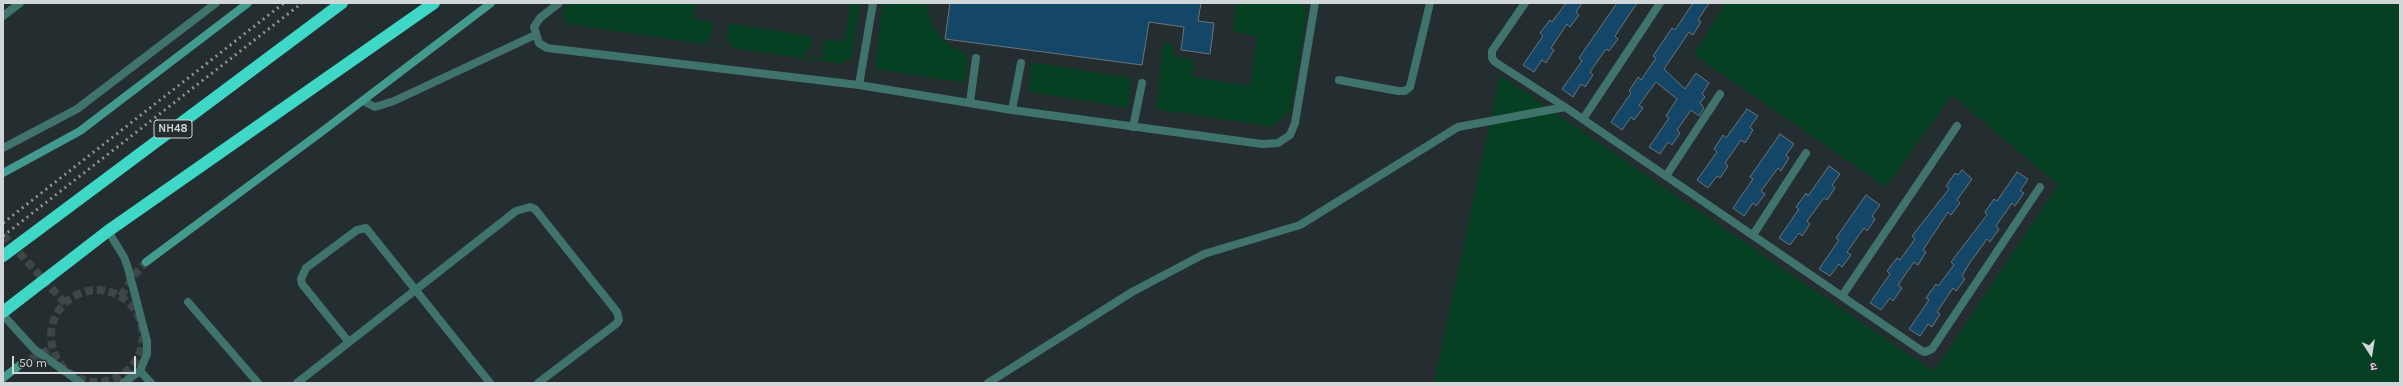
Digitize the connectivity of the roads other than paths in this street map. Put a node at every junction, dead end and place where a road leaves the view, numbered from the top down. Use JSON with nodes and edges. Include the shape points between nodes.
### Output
{"nodes":[{"id":1,"x":20,"y":3,"type":"edge"},
{"id":2,"x":216,"y":3,"type":"edge"},
{"id":3,"x":248,"y":3,"type":"edge"},
{"id":4,"x":342,"y":3,"type":"edge"},
{"id":5,"x":434,"y":3,"type":"edge"},
{"id":6,"x":491,"y":3,"type":"edge"},
{"id":7,"x":559,"y":3,"type":"edge"},
{"id":8,"x":873,"y":3,"type":"edge"},
{"id":9,"x":1315,"y":3,"type":"edge"},
{"id":10,"x":1430,"y":3,"type":"edge"},
{"id":11,"x":1524,"y":3,"type":"edge"},
{"id":12,"x":1660,"y":3,"type":"edge"},
{"id":13,"x":3,"y":16,"type":"edge"},
{"id":14,"x":535,"y":35,"type":"junction"},
{"id":15,"x":976,"y":58,"type":"dead end"},
{"id":16,"x":1021,"y":63,"type":"dead end"},
{"id":17,"x":1339,"y":80,"type":"dead end"},
{"id":18,"x":1142,"y":83,"type":"dead end"},
{"id":19,"x":859,"y":85,"type":"junction"},
{"id":20,"x":1720,"y":94,"type":"dead end"},
{"id":21,"x":363,"y":101,"type":"junction"},
{"id":22,"x":970,"y":102,"type":"junction"},
{"id":23,"x":1565,"y":107,"type":"junction"},
{"id":24,"x":1012,"y":110,"type":"junction"},
{"id":25,"x":1583,"y":119,"type":"junction"},
{"id":26,"x":1133,"y":126,"type":"junction"},
{"id":27,"x":1957,"y":126,"type":"dead end"},
{"id":28,"x":3,"y":148,"type":"edge"},
{"id":29,"x":1806,"y":153,"type":"dead end"},
{"id":30,"x":3,"y":173,"type":"edge"},
{"id":31,"x":1666,"y":176,"type":"junction"},
{"id":32,"x":2040,"y":187,"type":"dead end"},
{"id":33,"x":108,"y":231,"type":"junction"},
{"id":34,"x":1753,"y":235,"type":"junction"},
{"id":35,"x":3,"y":256,"type":"edge"},
{"id":36,"x":146,"y":262,"type":"tunnel mouth"},
{"id":37,"x":416,"y":289,"type":"junction"},
{"id":38,"x":1842,"y":296,"type":"junction"},
{"id":39,"x":188,"y":302,"type":"dead end"},
{"id":40,"x":3,"y":314,"type":"edge"},
{"id":41,"x":348,"y":341,"type":"junction"},
{"id":42,"x":20,"y":365,"type":"tunnel mouth"},
{"id":43,"x":140,"y":371,"type":"junction"},
{"id":44,"x":3,"y":378,"type":"edge"},
{"id":45,"x":81,"y":383,"type":"edge"},
{"id":46,"x":123,"y":383,"type":"edge"},
{"id":47,"x":151,"y":383,"type":"edge"},
{"id":48,"x":258,"y":383,"type":"edge"},
{"id":49,"x":296,"y":383,"type":"edge"},
{"id":50,"x":490,"y":383,"type":"edge"},
{"id":51,"x":538,"y":383,"type":"edge"},
{"id":52,"x":988,"y":383,"type":"edge"}],
"edges":[{"from":1,"to":13,"type":"lane"},
{"from":2,"to":28,"type":"lane","via":[[77,109]]},
{"from":3,"to":30,"type":"street","via":[[80,131]]},
{"from":4,"to":35,"type":"highway","number":"NH48"},
{"from":5,"to":33,"type":"highway"},
{"from":6,"to":21,"type":"street"},
{"from":7,"to":14,"type":"lane","via":[[540,18],[534,27]]},
{"from":8,"to":19,"type":"lane"},
{"from":9,"to":26,"type":"lane","via":[[1295,123],[1290,135],[1278,143],[1262,144]]},
{"from":10,"to":17,"type":"lane","via":[[1410,87],[1405,91],[1398,91]]},
{"from":11,"to":23,"type":"lane","via":[[1492,51],[1492,58]]},
{"from":12,"to":25,"type":"lane"},
{"from":14,"to":19,"type":"lane","via":[[539,43],[547,48]]},
{"from":14,"to":21,"type":"lane","via":[[394,101],[375,107]]},
{"from":15,"to":22,"type":"lane"},
{"from":16,"to":24,"type":"lane"},
{"from":18,"to":26,"type":"lane"},
{"from":19,"to":22,"type":"lane"},
{"from":20,"to":31,"type":"lane"},
{"from":21,"to":36,"type":"street"},
{"from":22,"to":24,"type":"lane"},
{"from":23,"to":25,"type":"lane"},
{"from":23,"to":52,"type":"lane","via":[[1458,127],[1300,225],[1204,254],[1132,292]]},
{"from":24,"to":26,"type":"lane"},
{"from":25,"to":31,"type":"lane"},
{"from":27,"to":38,"type":"lane"},
{"from":29,"to":34,"type":"lane"},
{"from":31,"to":34,"type":"lane"},
{"from":32,"to":38,"type":"lane","via":[[1929,351],[1922,351]]},
{"from":33,"to":40,"type":"highway"},
{"from":33,"to":43,"type":"lane","via":[[124,257],[145,326],[147,354]]},
{"from":34,"to":38,"type":"lane"},
{"from":37,"to":41,"type":"lane"},
{"from":37,"to":41,"type":"lane","via":[[366,228],[357,230],[306,268],[302,273],[302,284]]},
{"from":37,"to":50,"type":"lane"},
{"from":37,"to":51,"type":"lane","via":[[516,210],[530,207],[536,209],[617,312],[619,320]]},
{"from":39,"to":48,"type":"lane"},
{"from":40,"to":45,"type":"lane","via":[[34,348]]},
{"from":41,"to":49,"type":"lane"},
{"from":42,"to":44,"type":"street"},
{"from":43,"to":46,"type":"lane"},
{"from":43,"to":47,"type":"lane"}]}
